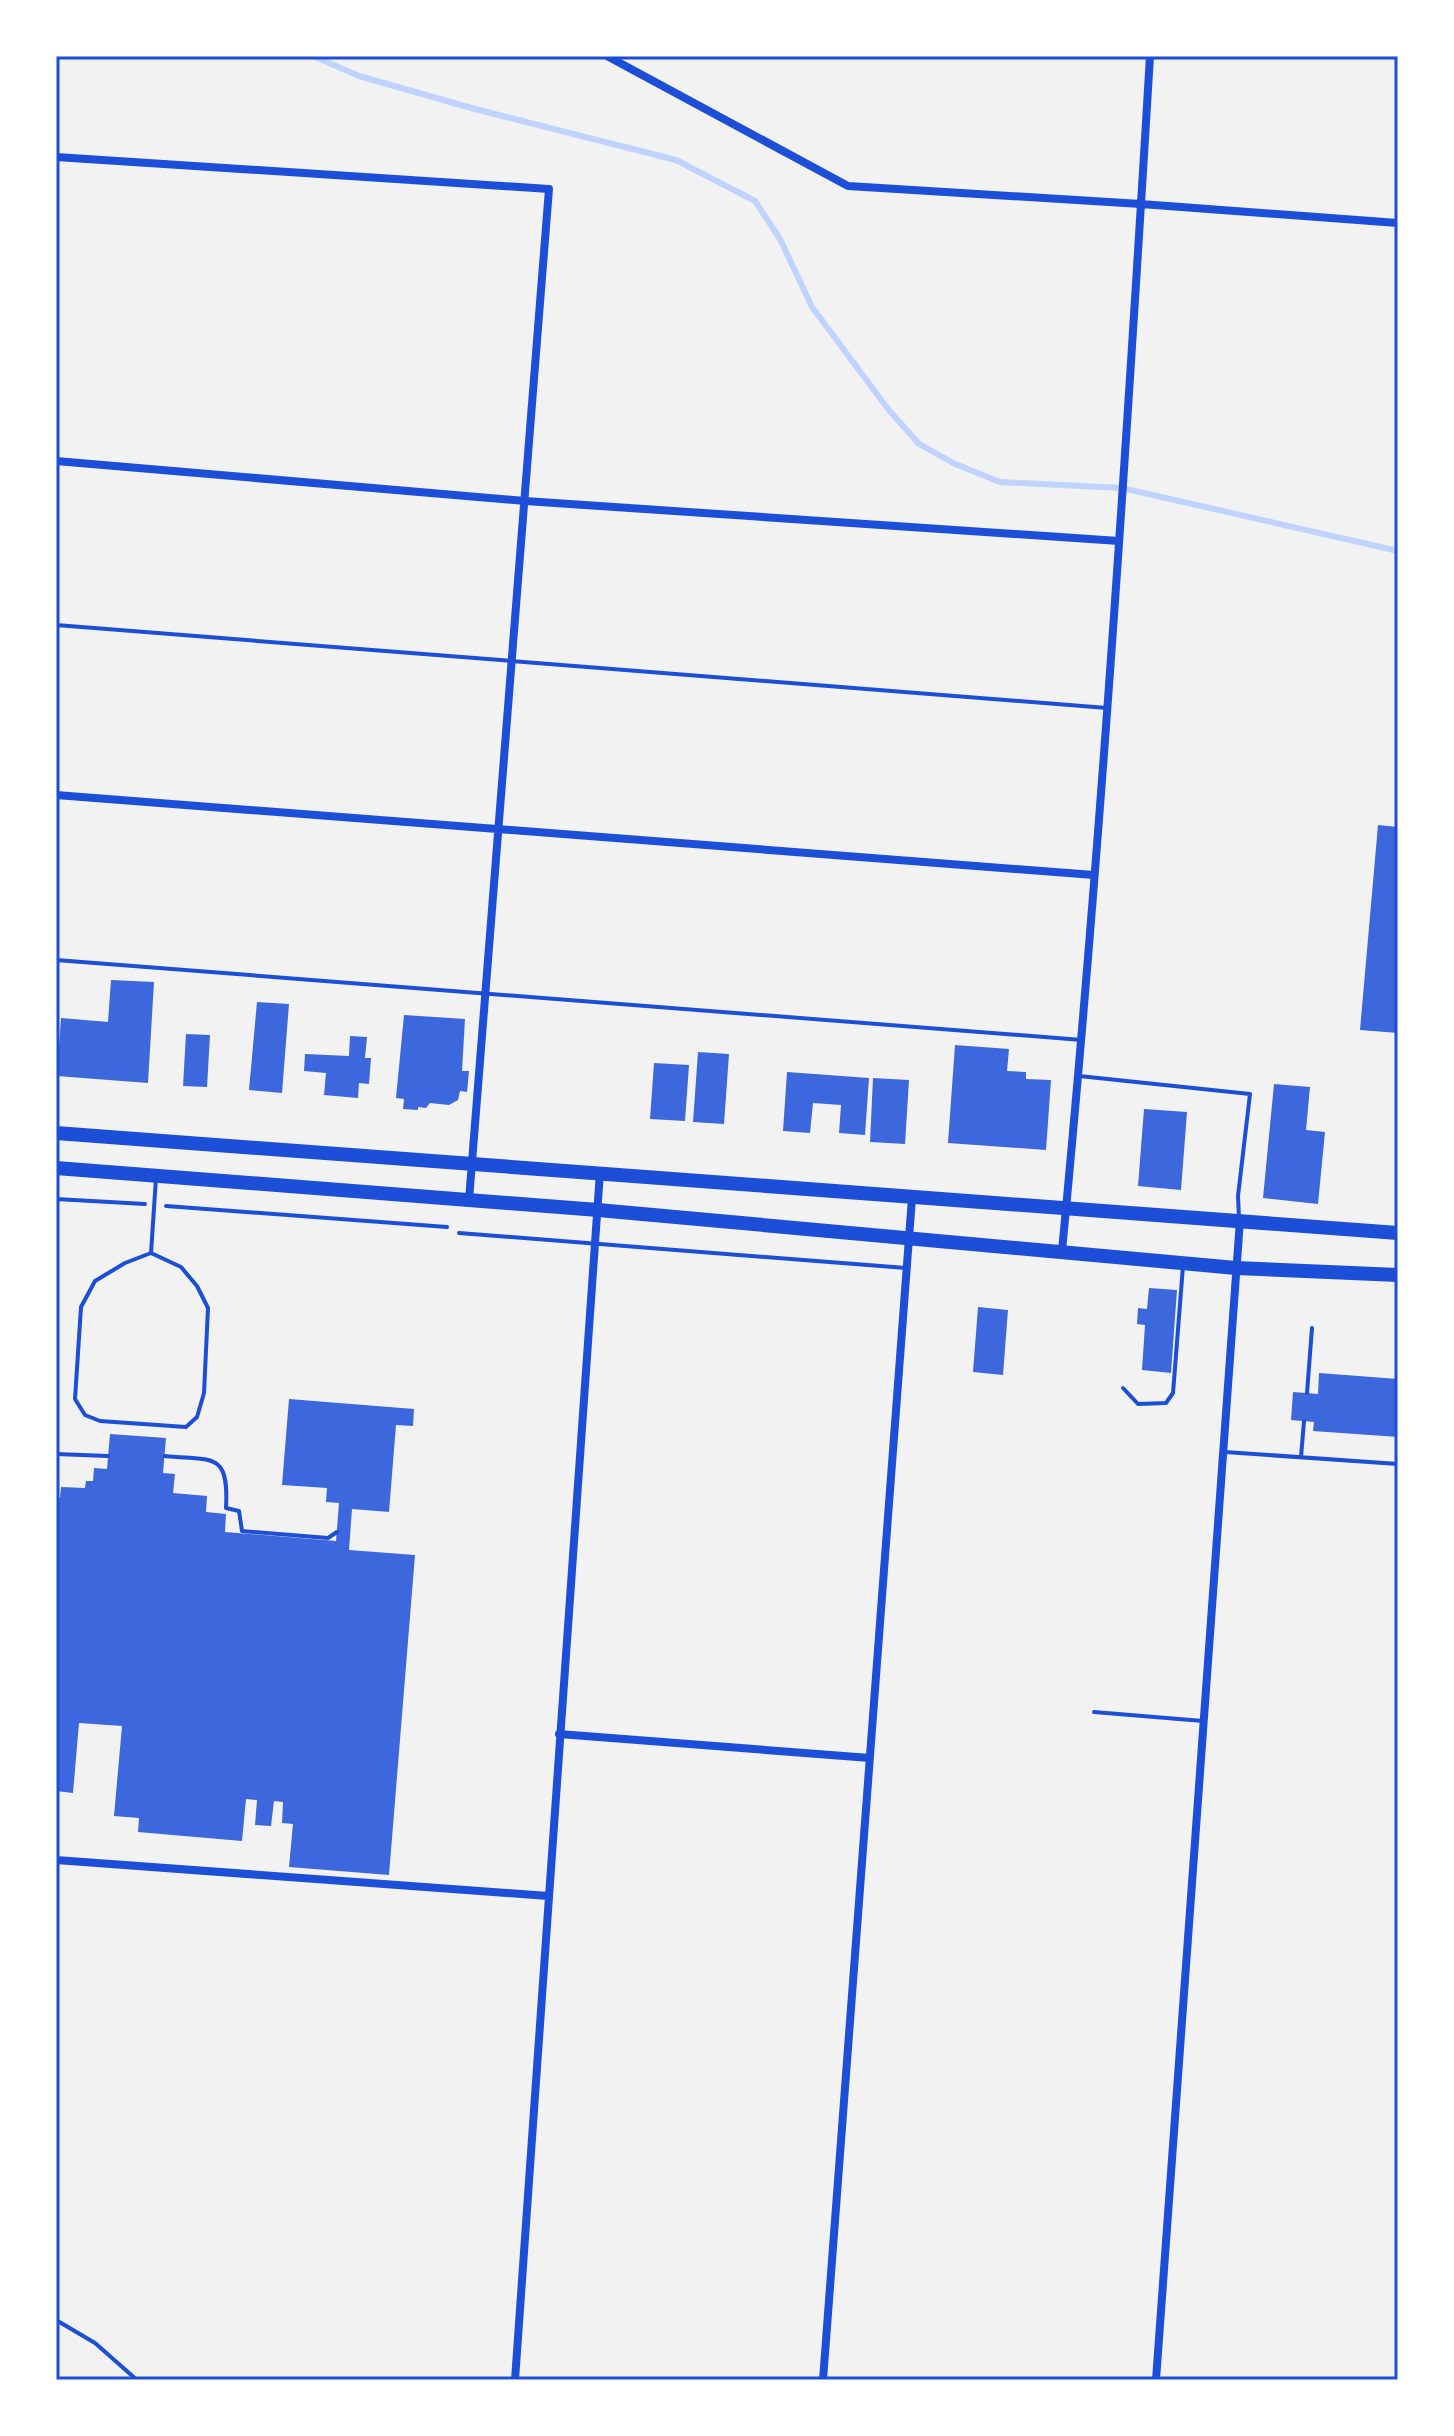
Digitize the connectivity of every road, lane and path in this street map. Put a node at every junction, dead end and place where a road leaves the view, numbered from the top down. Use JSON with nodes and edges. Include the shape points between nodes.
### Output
{"nodes":[{"id":1,"x":607,"y":56,"type":"edge"},
{"id":2,"x":1150,"y":56,"type":"edge"},
{"id":3,"x":56,"y":157,"type":"edge"},
{"id":4,"x":1141,"y":204,"type":"junction"},
{"id":5,"x":1398,"y":223,"type":"edge"},
{"id":6,"x":56,"y":461,"type":"edge"},
{"id":7,"x":525,"y":501,"type":"junction"},
{"id":8,"x":1119,"y":541,"type":"junction"},
{"id":9,"x":56,"y":625,"type":"edge"},
{"id":10,"x":511,"y":660,"type":"junction"},
{"id":11,"x":1107,"y":708,"type":"junction"},
{"id":12,"x":56,"y":795,"type":"edge"},
{"id":13,"x":497,"y":830,"type":"junction"},
{"id":14,"x":1094,"y":875,"type":"junction"},
{"id":15,"x":56,"y":960,"type":"edge"},
{"id":16,"x":485,"y":993,"type":"junction"},
{"id":17,"x":1082,"y":1040,"type":"junction"},
{"id":18,"x":1079,"y":1076,"type":"junction"},
{"id":19,"x":56,"y":1133,"type":"edge"},
{"id":20,"x":472,"y":1164,"type":"junction"},
{"id":21,"x":56,"y":1168,"type":"edge"},
{"id":22,"x":600,"y":1172,"type":"junction"},
{"id":23,"x":156,"y":1176,"type":"junction"},
{"id":24,"x":912,"y":1198,"type":"junction"},
{"id":25,"x":56,"y":1199,"type":"edge"},
{"id":26,"x":469,"y":1200,"type":"junction"},
{"id":27,"x":154,"y":1205,"type":"junction"},
{"id":28,"x":1066,"y":1207,"type":"junction"},
{"id":29,"x":598,"y":1210,"type":"junction"},
{"id":30,"x":1240,"y":1220,"type":"junction"},
{"id":31,"x":447,"y":1227,"type":"dead end"},
{"id":32,"x":459,"y":1233,"type":"dead end"},
{"id":33,"x":1398,"y":1233,"type":"edge"},
{"id":34,"x":909,"y":1238,"type":"junction"},
{"id":35,"x":596,"y":1243,"type":"junction"},
{"id":36,"x":1062,"y":1251,"type":"junction"},
{"id":37,"x":151,"y":1253,"type":"junction"},
{"id":38,"x":1183,"y":1263,"type":"junction"},
{"id":39,"x":906,"y":1268,"type":"junction"},
{"id":40,"x":1236,"y":1268,"type":"junction"},
{"id":41,"x":1398,"y":1275,"type":"edge"},
{"id":42,"x":1312,"y":1328,"type":"dead end"},
{"id":43,"x":1123,"y":1388,"type":"dead end"},
{"id":44,"x":1307,"y":1393,"type":"dead end"},
{"id":45,"x":1304,"y":1421,"type":"dead end"},
{"id":46,"x":1223,"y":1452,"type":"junction"},
{"id":47,"x":56,"y":1454,"type":"edge"},
{"id":48,"x":108,"y":1456,"type":"dead end"},
{"id":49,"x":165,"y":1456,"type":"dead end"},
{"id":50,"x":1301,"y":1457,"type":"junction"},
{"id":51,"x":1398,"y":1464,"type":"edge"},
{"id":52,"x":337,"y":1532,"type":"dead end"},
{"id":53,"x":1094,"y":1712,"type":"dead end"},
{"id":54,"x":1203,"y":1721,"type":"junction"},
{"id":55,"x":559,"y":1734,"type":"junction"},
{"id":56,"x":870,"y":1758,"type":"junction"},
{"id":57,"x":56,"y":1860,"type":"edge"},
{"id":58,"x":548,"y":1896,"type":"junction"},
{"id":59,"x":56,"y":2320,"type":"edge"},
{"id":60,"x":137,"y":2380,"type":"edge"},
{"id":61,"x":515,"y":2380,"type":"edge"},
{"id":62,"x":823,"y":2380,"type":"edge"},
{"id":63,"x":1156,"y":2380,"type":"edge"}],
"edges":[{"from":1,"to":4,"type":"street","via":[[848,186]]},
{"from":2,"to":4,"type":"street"},
{"from":3,"to":7,"type":"street","via":[[549,189]]},
{"from":4,"to":5,"type":"street"},
{"from":4,"to":8,"type":"street"},
{"from":6,"to":7,"type":"street"},
{"from":7,"to":8,"type":"street"},
{"from":7,"to":10,"type":"street"},
{"from":8,"to":11,"type":"street"},
{"from":9,"to":10,"type":"lane"},
{"from":10,"to":11,"type":"lane"},
{"from":10,"to":13,"type":"street"},
{"from":11,"to":14,"type":"street"},
{"from":12,"to":13,"type":"street"},
{"from":13,"to":14,"type":"street"},
{"from":13,"to":16,"type":"street"},
{"from":14,"to":17,"type":"street"},
{"from":15,"to":16,"type":"lane"},
{"from":16,"to":17,"type":"lane"},
{"from":16,"to":20,"type":"street"},
{"from":17,"to":18,"type":"street"},
{"from":18,"to":28,"type":"street"},
{"from":18,"to":30,"type":"lane","via":[[1250,1094]]},
{"from":19,"to":20,"type":"main road"},
{"from":20,"to":22,"type":"main road"},
{"from":20,"to":26,"type":"street"},
{"from":21,"to":23,"type":"main road"},
{"from":22,"to":24,"type":"main road"},
{"from":22,"to":29,"type":"street"},
{"from":23,"to":26,"type":"main road"},
{"from":23,"to":27,"type":"lane"},
{"from":24,"to":28,"type":"main road"},
{"from":24,"to":34,"type":"street"},
{"from":25,"to":27,"type":"path"},
{"from":26,"to":29,"type":"main road"},
{"from":27,"to":31,"type":"path"},
{"from":27,"to":37,"type":"lane"},
{"from":28,"to":30,"type":"main road"},
{"from":28,"to":36,"type":"street"},
{"from":29,"to":34,"type":"main road"},
{"from":29,"to":35,"type":"street"},
{"from":30,"to":33,"type":"main road"},
{"from":30,"to":40,"type":"street"},
{"from":32,"to":35,"type":"lane"},
{"from":34,"to":36,"type":"main road"},
{"from":34,"to":39,"type":"street"},
{"from":35,"to":39,"type":"lane"},
{"from":35,"to":55,"type":"street"},
{"from":36,"to":38,"type":"main road"},
{"from":37,"to":37,"type":"lane","via":[[95,1281],[81,1307],[75,1399],[85,1415],[100,1421],[186,1427],[197,1417],[204,1393],[208,1308],[181,1267]]},
{"from":38,"to":40,"type":"main road"},
{"from":38,"to":43,"type":"lane","via":[[1173,1393],[1166,1403],[1138,1404]]},
{"from":39,"to":56,"type":"street"},
{"from":40,"to":41,"type":"main road"},
{"from":40,"to":46,"type":"street"},
{"from":42,"to":44,"type":"lane"},
{"from":45,"to":50,"type":"lane"},
{"from":46,"to":50,"type":"lane"},
{"from":46,"to":54,"type":"street"},
{"from":47,"to":48,"type":"path"},
{"from":49,"to":52,"type":"path","via":[[211,1460],[222,1467],[228,1481],[226,1508],[239,1511],[242,1531],[328,1538]]},
{"from":50,"to":51,"type":"lane"},
{"from":53,"to":54,"type":"lane"},
{"from":54,"to":63,"type":"street"},
{"from":55,"to":56,"type":"street"},
{"from":55,"to":58,"type":"street"},
{"from":56,"to":62,"type":"street"},
{"from":57,"to":58,"type":"street"},
{"from":58,"to":61,"type":"street"},
{"from":59,"to":60,"type":"lane","via":[[95,2343]]}]}
